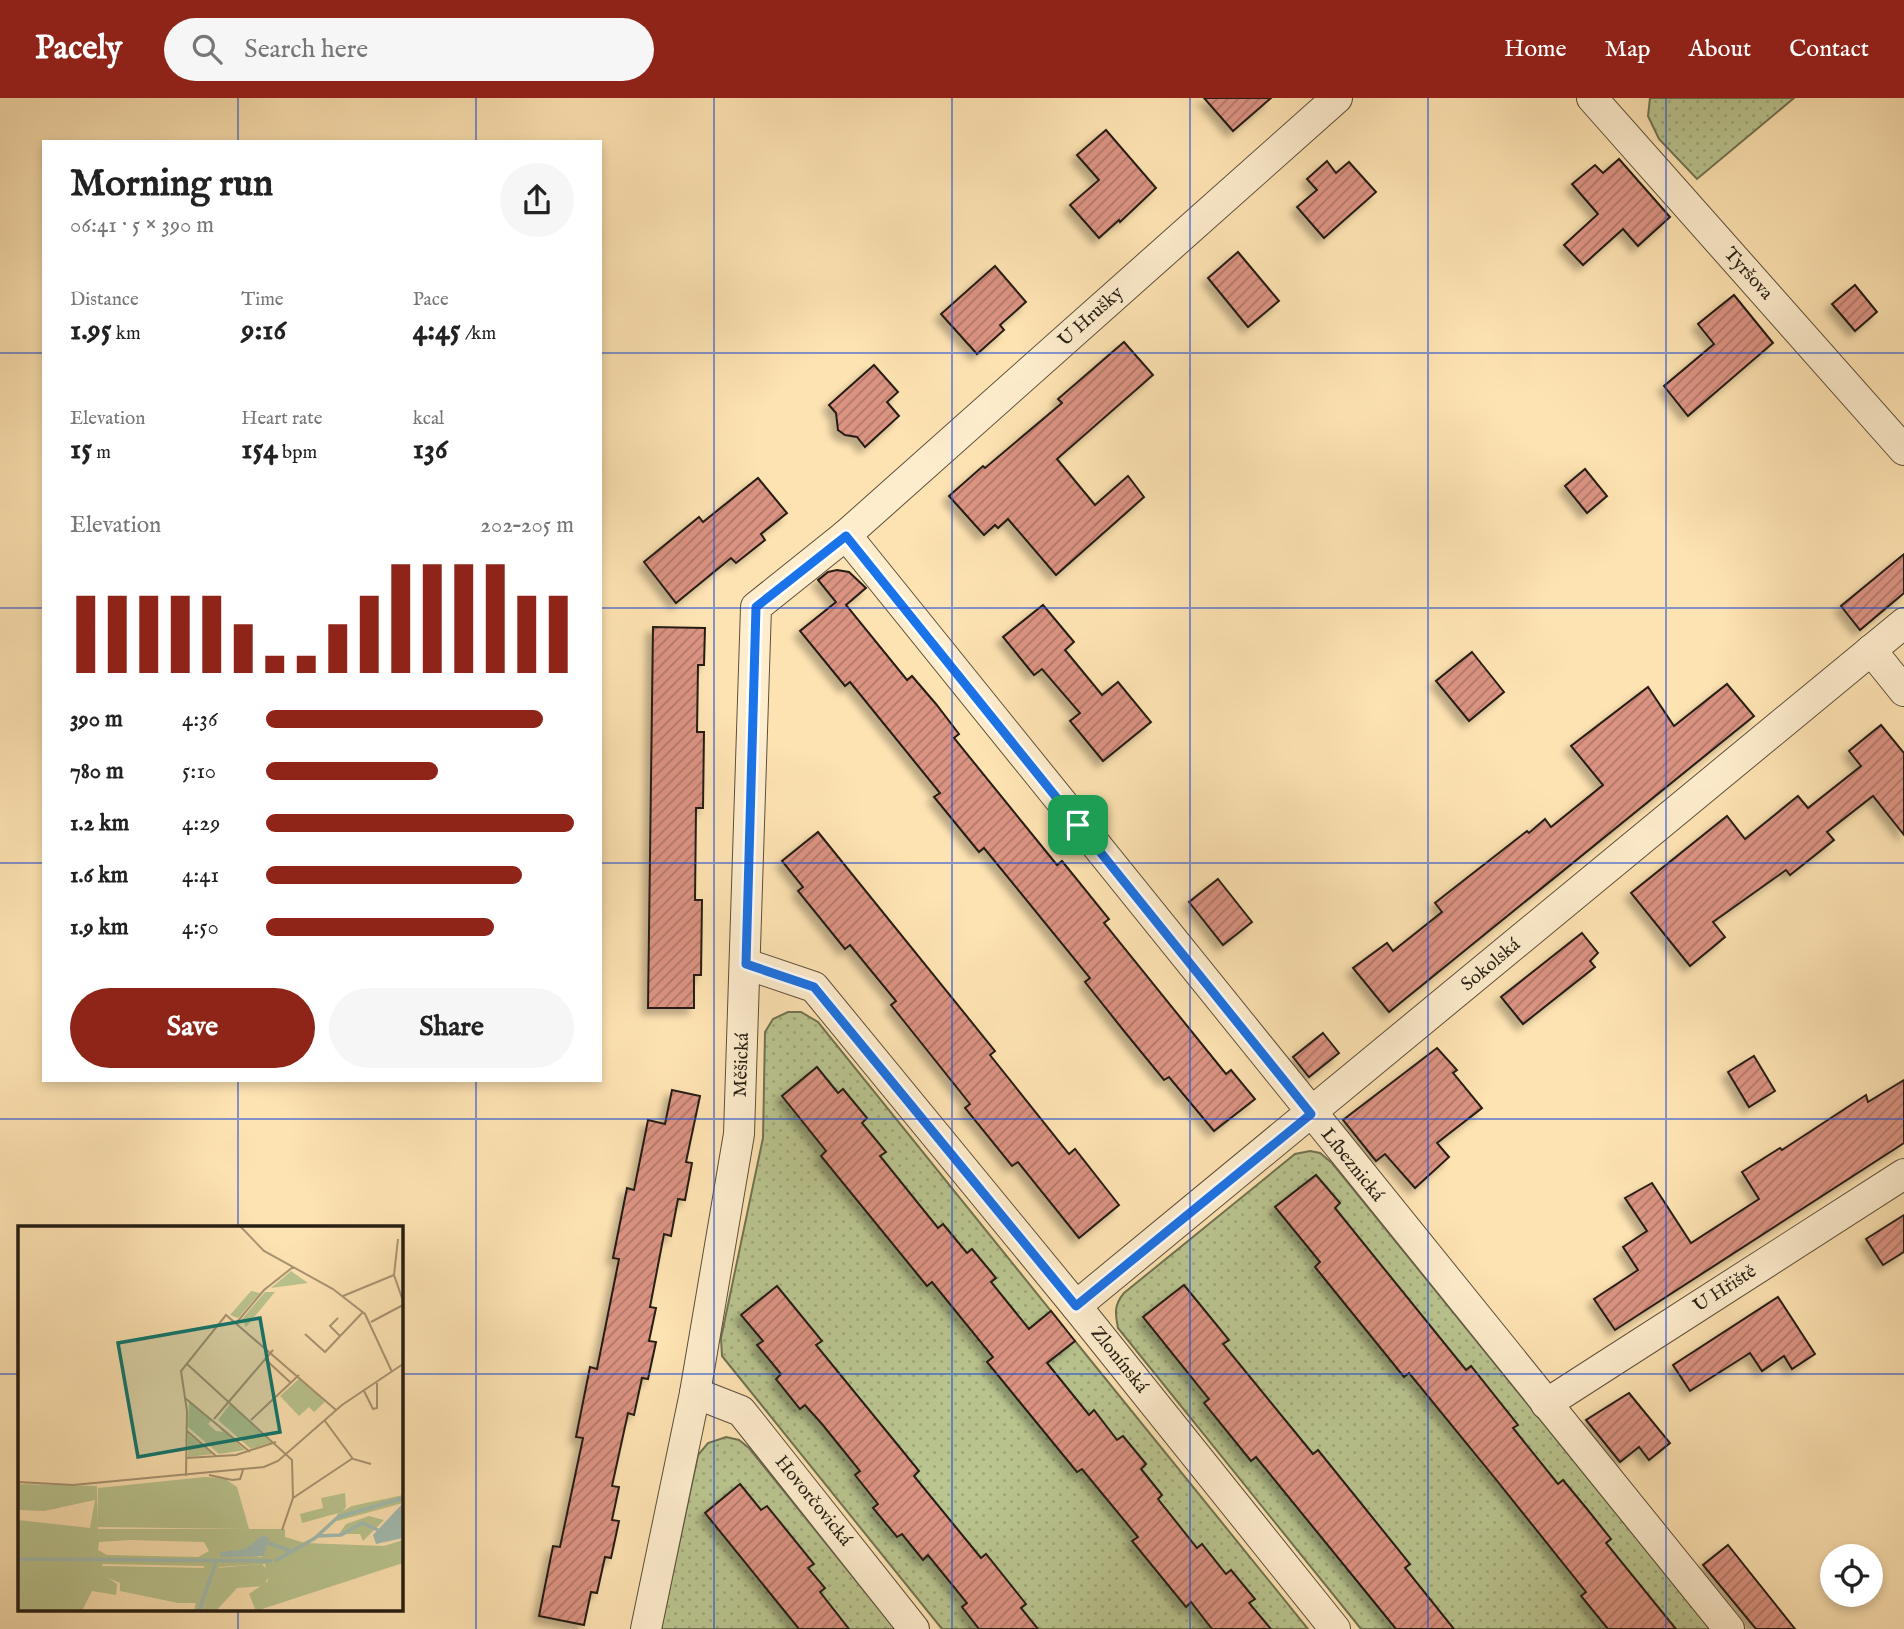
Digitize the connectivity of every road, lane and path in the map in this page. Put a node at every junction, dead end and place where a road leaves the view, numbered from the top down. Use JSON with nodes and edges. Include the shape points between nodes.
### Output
{"nodes":[{"id":1,"x":1337,"y":98,"type":"edge"},
{"id":2,"x":1595,"y":99,"type":"edge"},
{"id":3,"x":1904,"y":450,"type":"edge"},
{"id":4,"x":846,"y":536,"type":"junction"},
{"id":5,"x":1904,"y":623,"type":"edge"},
{"id":6,"x":1871,"y":650,"type":"junction"},
{"id":7,"x":1904,"y":691,"type":"edge"},
{"id":8,"x":746,"y":964,"type":"junction"},
{"id":9,"x":1311,"y":1114,"type":"junction"},
{"id":10,"x":1904,"y":1174,"type":"edge"},
{"id":11,"x":1076,"y":1306,"type":"junction"},
{"id":12,"x":695,"y":1394,"type":"junction"},
{"id":13,"x":1546,"y":1404,"type":"junction"},
{"id":14,"x":646,"y":1629,"type":"edge"},
{"id":15,"x":915,"y":1629,"type":"edge"},
{"id":16,"x":1335,"y":1629,"type":"edge"},
{"id":17,"x":1729,"y":1629,"type":"edge"}],
"edges":[{"from":1,"to":4,"type":"street","name":"U Hrušky"},
{"from":2,"to":3,"type":"street","name":"Tyršova"},
{"from":4,"to":8,"type":"street","name":"Měšická","via":[[756,607]]},
{"from":4,"to":9,"type":"street","name":"Líbeznická"},
{"from":5,"to":6,"type":"street","name":"Sokolská"},
{"from":6,"to":7,"type":"street"},
{"from":6,"to":9,"type":"street","name":"Sokolská"},
{"from":8,"to":11,"type":"street","name":"Zlonínská","via":[[814,987]]},
{"from":8,"to":12,"type":"street","name":"Měšická","via":[[739,1134]]},
{"from":9,"to":11,"type":"street","name":"Sokolská"},
{"from":9,"to":13,"type":"street","name":"Líbeznická"},
{"from":10,"to":13,"type":"street","name":"U Hřiště"},
{"from":11,"to":16,"type":"street","name":"Zlonínská"},
{"from":12,"to":14,"type":"street","name":"Měšická"},
{"from":12,"to":15,"type":"street","name":"Hovorčovická","via":[[741,1411]]},
{"from":13,"to":17,"type":"street","name":"Líbeznická"}]}
